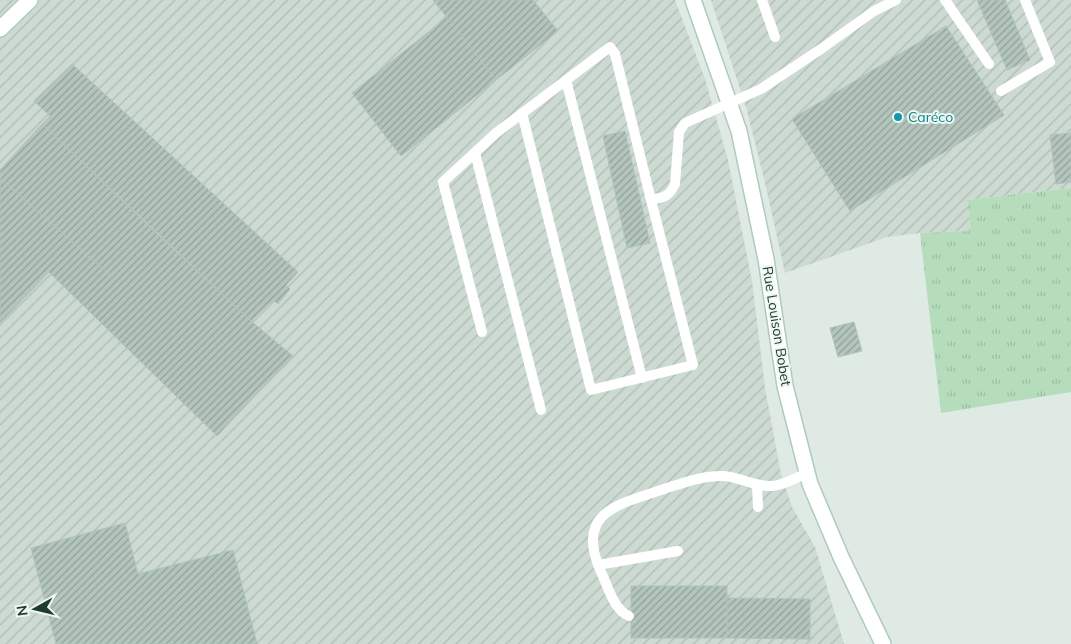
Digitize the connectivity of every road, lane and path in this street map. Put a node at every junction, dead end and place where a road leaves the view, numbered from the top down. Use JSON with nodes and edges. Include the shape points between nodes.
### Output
{"nodes":[{"id":1,"x":30,"y":0,"type":"edge"},
{"id":2,"x":693,"y":0,"type":"edge"},
{"id":3,"x":762,"y":0,"type":"edge"},
{"id":4,"x":896,"y":0,"type":"edge"},
{"id":5,"x":945,"y":0,"type":"edge"},
{"id":6,"x":1025,"y":0,"type":"edge"},
{"id":7,"x":0,"y":29,"type":"edge"},
{"id":8,"x":775,"y":37,"type":"dead end"},
{"id":9,"x":989,"y":64,"type":"dead end"},
{"id":10,"x":566,"y":80,"type":"junction"},
{"id":11,"x":1001,"y":91,"type":"dead end"},
{"id":12,"x":731,"y":103,"type":"junction"},
{"id":13,"x":522,"y":113,"type":"junction"},
{"id":14,"x":475,"y":152,"type":"junction"},
{"id":15,"x":651,"y":200,"type":"junction"},
{"id":16,"x":482,"y":332,"type":"dead end"},
{"id":17,"x":642,"y":378,"type":"junction"},
{"id":18,"x":541,"y":410,"type":"dead end"},
{"id":19,"x":807,"y":473,"type":"junction"},
{"id":20,"x":757,"y":486,"type":"junction"},
{"id":21,"x":758,"y":507,"type":"dead end"},
{"id":22,"x":678,"y":551,"type":"dead end"},
{"id":23,"x":598,"y":565,"type":"junction"},
{"id":24,"x":629,"y":616,"type":"dead end"},
{"id":25,"x":883,"y":644,"type":"edge"}],
"edges":[{"from":1,"to":7,"type":"street"},
{"from":2,"to":12,"type":"street","name":"Rue Louison Bobet"},
{"from":3,"to":8,"type":"lane"},
{"from":4,"to":12,"type":"lane","via":[[874,11],[760,89]]},
{"from":5,"to":9,"type":"lane"},
{"from":6,"to":11,"type":"lane","via":[[1050,62]]},
{"from":10,"to":13,"type":"lane"},
{"from":10,"to":15,"type":"lane","via":[[610,47],[615,54]]},
{"from":10,"to":17,"type":"lane"},
{"from":12,"to":15,"type":"lane","via":[[685,123],[680,132],[675,184],[666,197]]},
{"from":12,"to":19,"type":"street","name":"Rue Louison Bobet","via":[[740,131],[766,259],[785,386]]},
{"from":13,"to":14,"type":"lane"},
{"from":13,"to":17,"type":"lane","via":[[591,390]]},
{"from":14,"to":16,"type":"lane","via":[[443,182]]},
{"from":14,"to":18,"type":"lane"},
{"from":15,"to":17,"type":"lane","via":[[693,365]]},
{"from":19,"to":20,"type":"lane","via":[[784,484]]},
{"from":19,"to":25,"type":"street","name":"Rue Louison Bobet","via":[[841,557]]},
{"from":20,"to":21,"type":"lane"},
{"from":20,"to":23,"type":"lane","via":[[724,476],[711,477],[619,503],[601,516],[592,533]]},
{"from":22,"to":23,"type":"lane"},
{"from":23,"to":24,"type":"lane","via":[[618,609]]}]}
